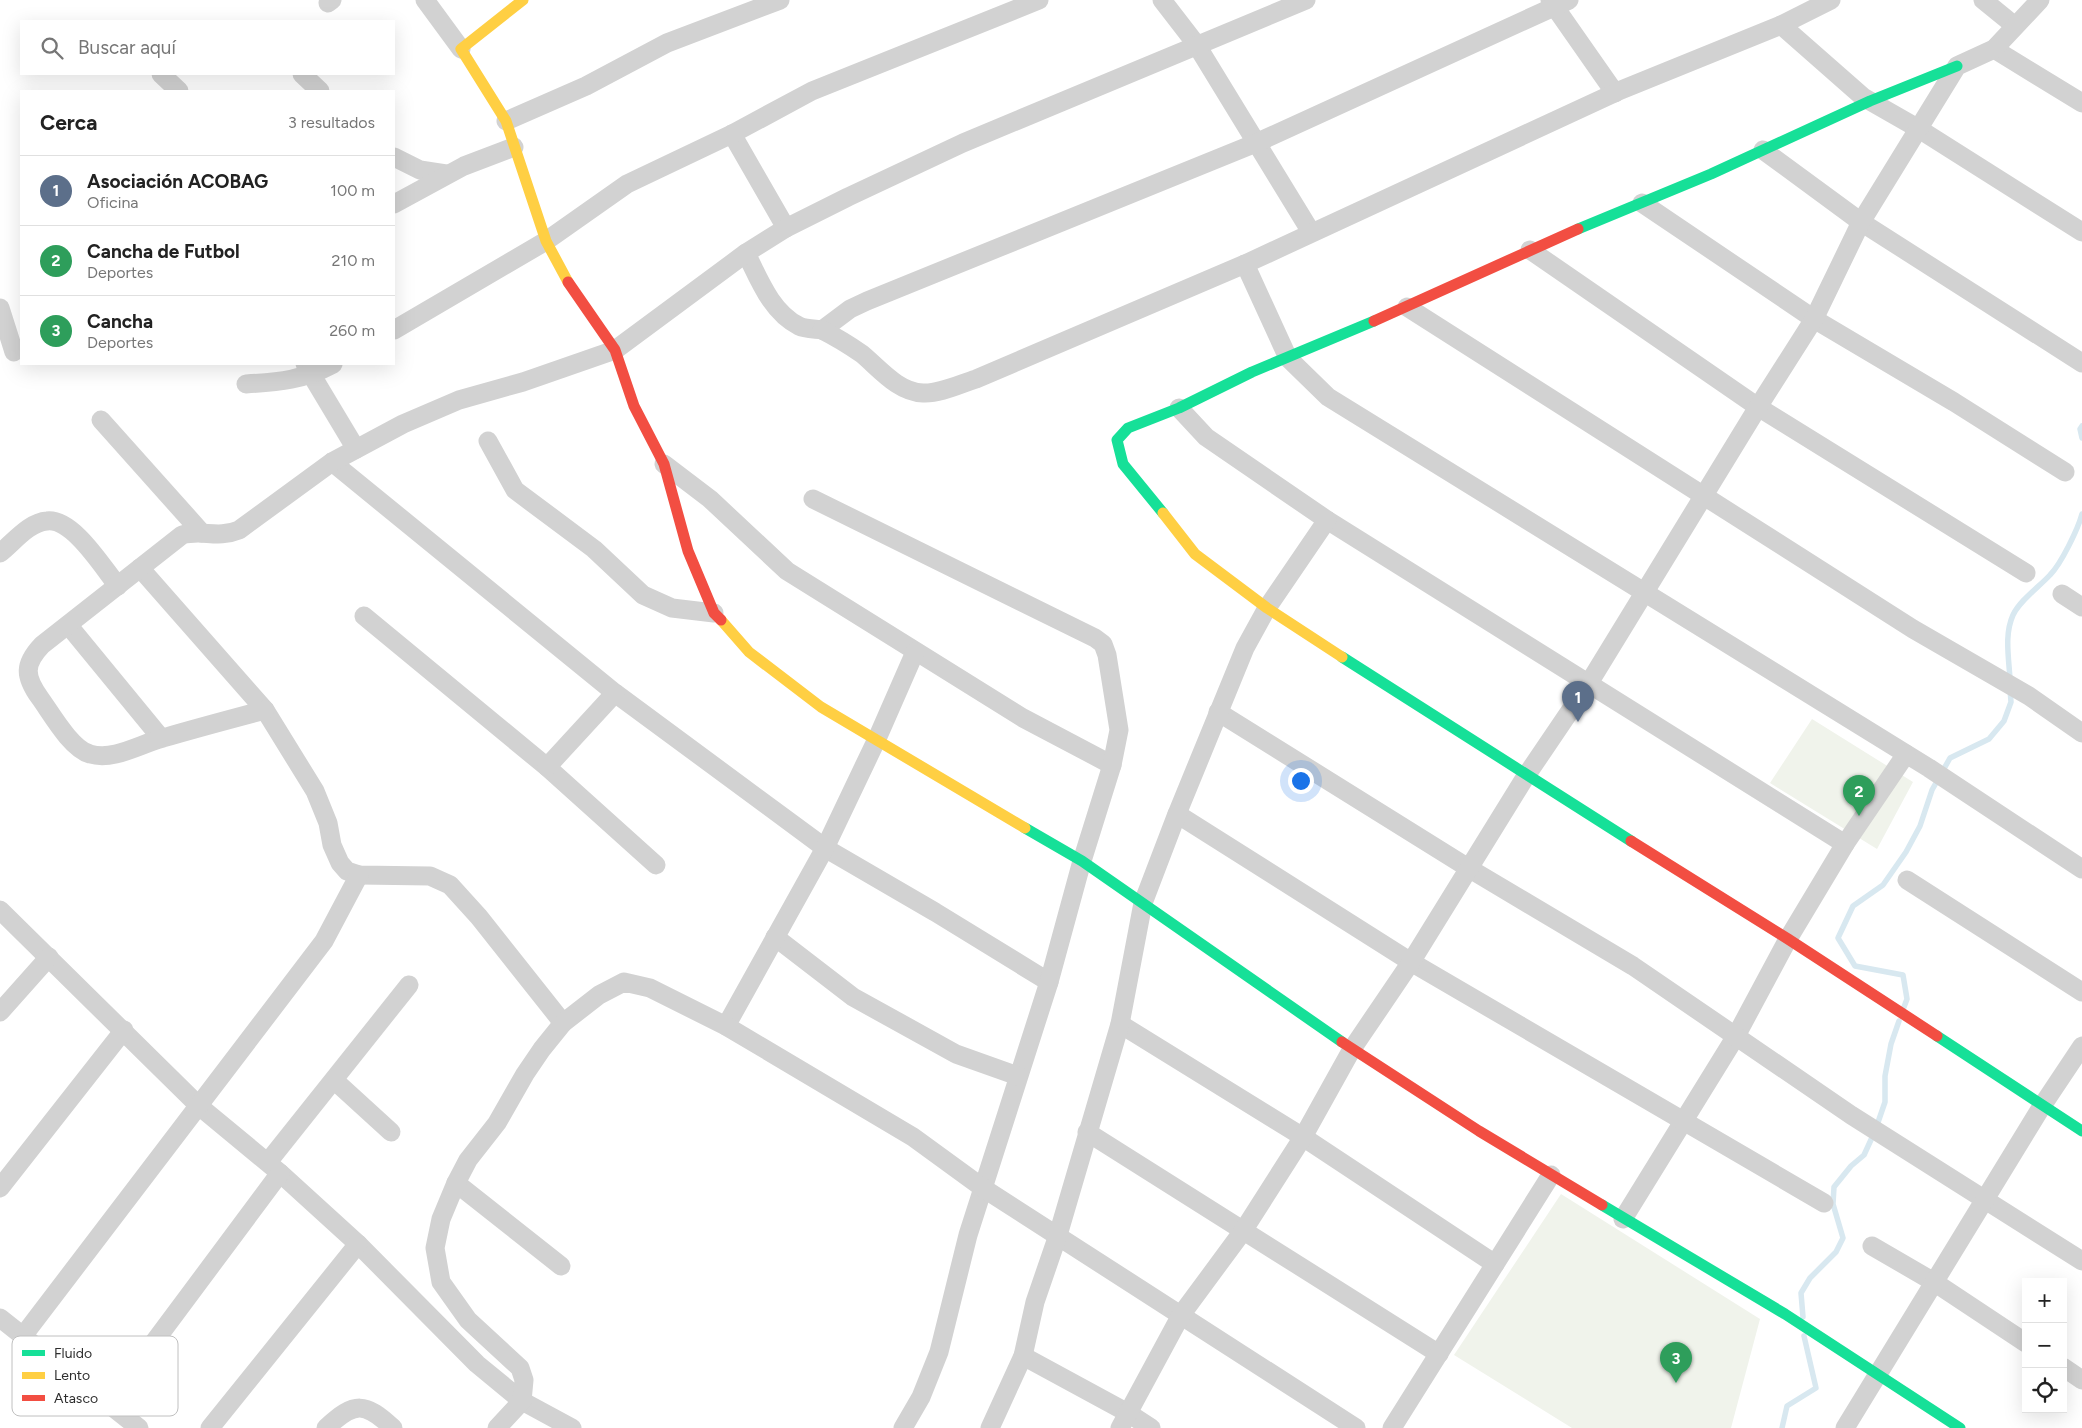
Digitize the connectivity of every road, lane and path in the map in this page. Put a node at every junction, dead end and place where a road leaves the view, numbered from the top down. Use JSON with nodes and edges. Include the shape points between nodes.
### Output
{"nodes":[{"id":1,"x":425,"y":0,"type":"edge"},
{"id":2,"x":523,"y":0,"type":"edge"},
{"id":3,"x":780,"y":0,"type":"edge"},
{"id":4,"x":1039,"y":0,"type":"edge"},
{"id":5,"x":1162,"y":0,"type":"edge"},
{"id":6,"x":1306,"y":0,"type":"edge"},
{"id":7,"x":1831,"y":0,"type":"edge"},
{"id":8,"x":1983,"y":0,"type":"edge"},
{"id":9,"x":2040,"y":0,"type":"edge"},
{"id":10,"x":1558,"y":2,"type":"edge"},
{"id":11,"x":1781,"y":25,"type":"junction"},
{"id":12,"x":2015,"y":26,"type":"junction"},
{"id":13,"x":1196,"y":44,"type":"junction"},
{"id":14,"x":461,"y":49,"type":"junction"},
{"id":15,"x":1994,"y":49,"type":"junction"},
{"id":16,"x":1957,"y":66,"type":"junction"},
{"id":17,"x":161,"y":75,"type":"edge"},
{"id":18,"x":303,"y":75,"type":"edge"},
{"id":19,"x":178,"y":90,"type":"edge"},
{"id":20,"x":319,"y":90,"type":"edge"},
{"id":21,"x":1615,"y":93,"type":"junction"},
{"id":22,"x":1870,"y":101,"type":"junction"},
{"id":23,"x":2082,"y":103,"type":"edge"},
{"id":24,"x":506,"y":122,"type":"junction"},
{"id":25,"x":1918,"y":129,"type":"junction"},
{"id":26,"x":732,"y":134,"type":"junction"},
{"id":27,"x":1256,"y":143,"type":"junction"},
{"id":28,"x":514,"y":147,"type":"junction"},
{"id":29,"x":1763,"y":150,"type":"junction"},
{"id":30,"x":395,"y":158,"type":"edge"},
{"id":31,"x":446,"y":174,"type":"junction"},
{"id":32,"x":395,"y":203,"type":"edge"},
{"id":33,"x":1642,"y":203,"type":"junction"},
{"id":34,"x":1862,"y":222,"type":"junction"},
{"id":35,"x":786,"y":228,"type":"junction"},
{"id":36,"x":1311,"y":232,"type":"junction"},
{"id":37,"x":2082,"y":232,"type":"edge"},
{"id":38,"x":546,"y":242,"type":"junction"},
{"id":39,"x":1530,"y":250,"type":"junction"},
{"id":40,"x":746,"y":253,"type":"junction"},
{"id":41,"x":1245,"y":264,"type":"junction"},
{"id":42,"x":1407,"y":307,"type":"junction"},
{"id":43,"x":0,"y":308,"type":"edge"},
{"id":44,"x":1814,"y":319,"type":"junction"},
{"id":45,"x":395,"y":329,"type":"edge"},
{"id":46,"x":822,"y":330,"type":"junction"},
{"id":47,"x":615,"y":350,"type":"junction"},
{"id":48,"x":12,"y":353,"type":"edge"},
{"id":49,"x":1288,"y":358,"type":"junction"},
{"id":50,"x":2082,"y":363,"type":"edge"},
{"id":51,"x":329,"y":365,"type":"edge"},
{"id":52,"x":308,"y":370,"type":"edge"},
{"id":53,"x":246,"y":384,"type":"dead end"},
{"id":54,"x":1758,"y":407,"type":"junction"},
{"id":55,"x":1179,"y":408,"type":"junction"},
{"id":56,"x":101,"y":420,"type":"dead end"},
{"id":57,"x":488,"y":442,"type":"dead end"},
{"id":58,"x":356,"y":448,"type":"junction"},
{"id":59,"x":332,"y":462,"type":"junction"},
{"id":60,"x":664,"y":464,"type":"junction"},
{"id":61,"x":2065,"y":472,"type":"dead end"},
{"id":62,"x":1703,"y":497,"type":"junction"},
{"id":63,"x":813,"y":499,"type":"dead end"},
{"id":64,"x":1327,"y":520,"type":"junction"},
{"id":65,"x":202,"y":533,"type":"junction"},
{"id":66,"x":0,"y":553,"type":"edge"},
{"id":67,"x":140,"y":568,"type":"junction"},
{"id":68,"x":2026,"y":573,"type":"dead end"},
{"id":69,"x":118,"y":586,"type":"junction"},
{"id":70,"x":1643,"y":593,"type":"junction"},
{"id":71,"x":2062,"y":594,"type":"dead end"},
{"id":72,"x":2082,"y":607,"type":"edge"},
{"id":73,"x":1268,"y":608,"type":"junction"},
{"id":74,"x":714,"y":614,"type":"junction"},
{"id":75,"x":364,"y":616,"type":"dead end"},
{"id":76,"x":69,"y":626,"type":"junction"},
{"id":77,"x":915,"y":652,"type":"junction"},
{"id":78,"x":1588,"y":683,"type":"junction"},
{"id":79,"x":616,"y":693,"type":"junction"},
{"id":80,"x":266,"y":710,"type":"junction"},
{"id":81,"x":1218,"y":712,"type":"junction"},
{"id":82,"x":2082,"y":733,"type":"edge"},
{"id":83,"x":161,"y":738,"type":"junction"},
{"id":84,"x":876,"y":741,"type":"junction"},
{"id":85,"x":1906,"y":754,"type":"junction"},
{"id":86,"x":1112,"y":765,"type":"junction"},
{"id":87,"x":547,"y":767,"type":"junction"},
{"id":88,"x":1526,"y":776,"type":"junction"},
{"id":89,"x":1177,"y":814,"type":"junction"},
{"id":90,"x":1845,"y":844,"type":"junction"},
{"id":91,"x":825,"y":848,"type":"junction"},
{"id":92,"x":1082,"y":861,"type":"junction"},
{"id":93,"x":656,"y":865,"type":"dead end"},
{"id":94,"x":1470,"y":869,"type":"junction"},
{"id":95,"x":2082,"y":869,"type":"edge"},
{"id":96,"x":359,"y":875,"type":"junction"},
{"id":97,"x":1907,"y":880,"type":"dead end"},
{"id":98,"x":1144,"y":903,"type":"junction"},
{"id":99,"x":0,"y":910,"type":"edge"},
{"id":100,"x":775,"y":937,"type":"junction"},
{"id":101,"x":1788,"y":939,"type":"junction"},
{"id":102,"x":49,"y":957,"type":"junction"},
{"id":103,"x":1411,"y":962,"type":"junction"},
{"id":104,"x":1049,"y":982,"type":"junction"},
{"id":105,"x":409,"y":985,"type":"dead end"},
{"id":106,"x":2082,"y":992,"type":"edge"},
{"id":107,"x":0,"y":1012,"type":"edge"},
{"id":108,"x":563,"y":1023,"type":"junction"},
{"id":109,"x":1120,"y":1024,"type":"junction"},
{"id":110,"x":726,"y":1026,"type":"junction"},
{"id":111,"x":124,"y":1030,"type":"junction"},
{"id":112,"x":1736,"y":1036,"type":"junction"},
{"id":113,"x":2082,"y":1046,"type":"edge"},
{"id":114,"x":1352,"y":1049,"type":"junction"},
{"id":115,"x":1018,"y":1076,"type":"junction"},
{"id":116,"x":334,"y":1080,"type":"junction"},
{"id":117,"x":199,"y":1106,"type":"junction"},
{"id":118,"x":2042,"y":1106,"type":"junction"},
{"id":119,"x":1683,"y":1122,"type":"junction"},
{"id":120,"x":2082,"y":1130,"type":"edge"},
{"id":121,"x":391,"y":1132,"type":"dead end"},
{"id":122,"x":1086,"y":1132,"type":"junction"},
{"id":123,"x":1304,"y":1137,"type":"junction"},
{"id":124,"x":274,"y":1167,"type":"junction"},
{"id":125,"x":1551,"y":1175,"type":"junction"},
{"id":126,"x":456,"y":1182,"type":"junction"},
{"id":127,"x":0,"y":1188,"type":"edge"},
{"id":128,"x":983,"y":1188,"type":"junction"},
{"id":129,"x":1984,"y":1200,"type":"junction"},
{"id":130,"x":1824,"y":1203,"type":"dead end"},
{"id":131,"x":1623,"y":1219,"type":"junction"},
{"id":132,"x":1243,"y":1231,"type":"junction"},
{"id":133,"x":1058,"y":1235,"type":"junction"},
{"id":134,"x":358,"y":1244,"type":"junction"},
{"id":135,"x":1872,"y":1246,"type":"dead end"},
{"id":136,"x":2082,"y":1261,"type":"edge"},
{"id":137,"x":1495,"y":1264,"type":"junction"},
{"id":138,"x":560,"y":1266,"type":"dead end"},
{"id":139,"x":1934,"y":1282,"type":"junction"},
{"id":140,"x":1181,"y":1315,"type":"junction"},
{"id":141,"x":0,"y":1318,"type":"edge"},
{"id":142,"x":23,"y":1336,"type":"joint"},
{"id":143,"x":156,"y":1336,"type":"edge"},
{"id":144,"x":2022,"y":1340,"type":"edge"},
{"id":145,"x":1439,"y":1354,"type":"junction"},
{"id":146,"x":1022,"y":1356,"type":"junction"},
{"id":147,"x":2067,"y":1371,"type":"edge"},
{"id":148,"x":1877,"y":1374,"type":"junction"},
{"id":149,"x":2082,"y":1380,"type":"edge"},
{"id":150,"x":522,"y":1401,"type":"junction"},
{"id":151,"x":124,"y":1416,"type":"edge"},
{"id":152,"x":1124,"y":1421,"type":"edge"},
{"id":153,"x":139,"y":1428,"type":"edge"},
{"id":154,"x":210,"y":1428,"type":"edge"},
{"id":155,"x":326,"y":1428,"type":"edge"},
{"id":156,"x":394,"y":1428,"type":"edge"},
{"id":157,"x":497,"y":1428,"type":"edge"},
{"id":158,"x":572,"y":1428,"type":"edge"},
{"id":159,"x":903,"y":1428,"type":"edge"},
{"id":160,"x":990,"y":1428,"type":"edge"},
{"id":161,"x":1151,"y":1428,"type":"edge"},
{"id":162,"x":1356,"y":1428,"type":"edge"},
{"id":163,"x":1392,"y":1428,"type":"edge"},
{"id":164,"x":1845,"y":1428,"type":"edge"},
{"id":165,"x":1960,"y":1428,"type":"edge"}],
"edges":[{"from":1,"to":14,"type":"street"},
{"from":2,"to":14,"type":"street"},
{"from":3,"to":24,"type":"street","via":[[666,43],[586,86]]},
{"from":4,"to":26,"type":"street","via":[[812,91]]},
{"from":5,"to":13,"type":"street"},
{"from":6,"to":13,"type":"street"},
{"from":7,"to":11,"type":"street"},
{"from":8,"to":12,"type":"street"},
{"from":9,"to":12,"type":"street"},
{"from":10,"to":21,"type":"street"},
{"from":10,"to":27,"type":"street"},
{"from":11,"to":21,"type":"street"},
{"from":11,"to":22,"type":"street"},
{"from":12,"to":15,"type":"street"},
{"from":13,"to":27,"type":"street"},
{"from":13,"to":35,"type":"street","via":[[963,143]]},
{"from":14,"to":24,"type":"street"},
{"from":15,"to":16,"type":"street"},
{"from":15,"to":23,"type":"street"},
{"from":16,"to":22,"type":"street"},
{"from":16,"to":25,"type":"street"},
{"from":17,"to":19,"type":"street"},
{"from":18,"to":20,"type":"street"},
{"from":21,"to":36,"type":"street"},
{"from":22,"to":25,"type":"street"},
{"from":22,"to":29,"type":"street"},
{"from":24,"to":28,"type":"street"},
{"from":25,"to":34,"type":"street"},
{"from":25,"to":37,"type":"street"},
{"from":26,"to":35,"type":"street"},
{"from":26,"to":38,"type":"street","via":[[628,184]]},
{"from":27,"to":36,"type":"street"},
{"from":27,"to":46,"type":"street","via":[[867,301]]},
{"from":28,"to":31,"type":"street"},
{"from":28,"to":38,"type":"street"},
{"from":29,"to":33,"type":"street"},
{"from":29,"to":34,"type":"street"},
{"from":30,"to":31,"type":"street","via":[[420,170]]},
{"from":31,"to":32,"type":"street"},
{"from":33,"to":39,"type":"street"},
{"from":33,"to":44,"type":"street"},
{"from":34,"to":44,"type":"street"},
{"from":34,"to":50,"type":"street"},
{"from":35,"to":40,"type":"street"},
{"from":36,"to":41,"type":"street"},
{"from":38,"to":45,"type":"street"},
{"from":38,"to":47,"type":"street","via":[[567,281]]},
{"from":39,"to":42,"type":"street"},
{"from":39,"to":54,"type":"street"},
{"from":40,"to":46,"type":"street","via":[[762,286],[781,314],[800,326]]},
{"from":40,"to":47,"type":"street"},
{"from":41,"to":46,"type":"street","via":[[976,379],[924,393],[908,390],[895,382],[855,349]]},
{"from":41,"to":49,"type":"street"},
{"from":42,"to":49,"type":"street"},
{"from":42,"to":62,"type":"street"},
{"from":43,"to":48,"type":"street"},
{"from":44,"to":54,"type":"street"},
{"from":44,"to":61,"type":"street"},
{"from":47,"to":58,"type":"street","via":[[459,400]]},
{"from":47,"to":60,"type":"street","via":[[634,406]]},
{"from":49,"to":55,"type":"street"},
{"from":49,"to":70,"type":"street","via":[[1328,397]]},
{"from":51,"to":52,"type":"street"},
{"from":52,"to":53,"type":"street","via":[[286,381]]},
{"from":52,"to":58,"type":"street"},
{"from":54,"to":62,"type":"street"},
{"from":54,"to":68,"type":"street"},
{"from":55,"to":64,"type":"street","via":[[1206,437]]},
{"from":55,"to":73,"type":"street","via":[[1128,428],[1117,440],[1123,464],[1195,554]]},
{"from":56,"to":65,"type":"street"},
{"from":57,"to":74,"type":"street","via":[[515,490],[594,549],[643,595],[672,608]]},
{"from":58,"to":59,"type":"street"},
{"from":59,"to":65,"type":"street","via":[[239,530],[228,534]]},
{"from":59,"to":79,"type":"street"},
{"from":60,"to":74,"type":"street","via":[[688,551]]},
{"from":60,"to":77,"type":"street","via":[[710,498],[787,571]]},
{"from":62,"to":70,"type":"street"},
{"from":62,"to":82,"type":"street","via":[[1913,629],[2029,696]]},
{"from":63,"to":86,"type":"street","via":[[1064,621],[1103,644],[1119,730]]},
{"from":64,"to":73,"type":"street"},
{"from":64,"to":78,"type":"street"},
{"from":65,"to":67,"type":"street","via":[[182,535]]},
{"from":66,"to":69,"type":"street","via":[[28,529],[46,520],[60,522],[72,529]]},
{"from":67,"to":69,"type":"street"},
{"from":67,"to":80,"type":"street"},
{"from":69,"to":76,"type":"street"},
{"from":70,"to":78,"type":"street"},
{"from":70,"to":85,"type":"street"},
{"from":71,"to":72,"type":"street"},
{"from":73,"to":81,"type":"street","via":[[1245,648]]},
{"from":73,"to":88,"type":"street"},
{"from":74,"to":84,"type":"street","via":[[749,652],[821,707]]},
{"from":75,"to":87,"type":"street"},
{"from":76,"to":83,"type":"street"},
{"from":76,"to":83,"type":"street","via":[[30,658],[28,671],[32,687],[74,744],[89,754],[108,755]]},
{"from":77,"to":84,"type":"street"},
{"from":77,"to":86,"type":"street","via":[[1023,718]]},
{"from":78,"to":88,"type":"street"},
{"from":78,"to":90,"type":"street"},
{"from":79,"to":87,"type":"street"},
{"from":79,"to":91,"type":"street"},
{"from":80,"to":83,"type":"street"},
{"from":80,"to":96,"type":"street","via":[[315,791],[340,863],[347,871]]},
{"from":81,"to":89,"type":"street"},
{"from":81,"to":94,"type":"street"},
{"from":84,"to":91,"type":"street"},
{"from":84,"to":92,"type":"street"},
{"from":85,"to":90,"type":"street"},
{"from":85,"to":95,"type":"street"},
{"from":86,"to":92,"type":"street"},
{"from":87,"to":93,"type":"street"},
{"from":88,"to":94,"type":"street"},
{"from":88,"to":101,"type":"street"},
{"from":89,"to":98,"type":"street"},
{"from":89,"to":103,"type":"street"},
{"from":90,"to":101,"type":"street"},
{"from":91,"to":100,"type":"street"},
{"from":91,"to":104,"type":"street"},
{"from":92,"to":98,"type":"street"},
{"from":92,"to":104,"type":"street"},
{"from":94,"to":103,"type":"street"},
{"from":94,"to":112,"type":"street","via":[[1633,966]]},
{"from":96,"to":108,"type":"street","via":[[430,876],[450,885]]},
{"from":96,"to":117,"type":"street","via":[[324,941]]},
{"from":97,"to":106,"type":"street"},
{"from":98,"to":109,"type":"street"},
{"from":98,"to":114,"type":"street"},
{"from":99,"to":102,"type":"street"},
{"from":100,"to":110,"type":"street"},
{"from":100,"to":115,"type":"street","via":[[853,997],[956,1054]]},
{"from":101,"to":112,"type":"street"},
{"from":101,"to":118,"type":"street"},
{"from":102,"to":107,"type":"street"},
{"from":102,"to":111,"type":"street"},
{"from":103,"to":114,"type":"street"},
{"from":103,"to":119,"type":"street"},
{"from":104,"to":115,"type":"street"},
{"from":105,"to":116,"type":"street"},
{"from":108,"to":110,"type":"street","via":[[599,995],[624,982],[650,988]]},
{"from":108,"to":126,"type":"street","via":[[525,1074],[497,1123],[468,1160]]},
{"from":109,"to":122,"type":"street"},
{"from":109,"to":123,"type":"street"},
{"from":110,"to":128,"type":"street","via":[[913,1137]]},
{"from":111,"to":117,"type":"street"},
{"from":111,"to":127,"type":"street"},
{"from":112,"to":119,"type":"street"},
{"from":112,"to":129,"type":"street"},
{"from":113,"to":118,"type":"street"},
{"from":114,"to":123,"type":"street"},
{"from":114,"to":125,"type":"street"},
{"from":115,"to":128,"type":"street"},
{"from":116,"to":121,"type":"street"},
{"from":116,"to":124,"type":"street"},
{"from":117,"to":124,"type":"street"},
{"from":117,"to":142,"type":"street"},
{"from":118,"to":120,"type":"street"},
{"from":118,"to":129,"type":"street"},
{"from":119,"to":130,"type":"street"},
{"from":119,"to":131,"type":"street"},
{"from":122,"to":132,"type":"street"},
{"from":122,"to":133,"type":"street"},
{"from":123,"to":132,"type":"street"},
{"from":123,"to":137,"type":"street"},
{"from":124,"to":134,"type":"street"},
{"from":124,"to":143,"type":"street"},
{"from":125,"to":131,"type":"street"},
{"from":125,"to":137,"type":"street"},
{"from":126,"to":138,"type":"street"},
{"from":126,"to":150,"type":"street","via":[[441,1219],[435,1248],[441,1282],[468,1320],[520,1368],[524,1380]]},
{"from":128,"to":133,"type":"street"},
{"from":128,"to":159,"type":"street","via":[[939,1352],[921,1397]]},
{"from":129,"to":136,"type":"street"},
{"from":129,"to":139,"type":"street"},
{"from":131,"to":148,"type":"street","via":[[1785,1314]]},
{"from":132,"to":140,"type":"street"},
{"from":132,"to":145,"type":"street"},
{"from":133,"to":140,"type":"street"},
{"from":133,"to":146,"type":"street","via":[[1035,1302]]},
{"from":134,"to":150,"type":"street","via":[[477,1364]]},
{"from":134,"to":154,"type":"street"},
{"from":135,"to":139,"type":"street"},
{"from":137,"to":145,"type":"street"},
{"from":139,"to":144,"type":"street"},
{"from":139,"to":148,"type":"street"},
{"from":140,"to":152,"type":"street"},
{"from":140,"to":162,"type":"street"},
{"from":141,"to":142,"type":"street"},
{"from":145,"to":163,"type":"street"},
{"from":146,"to":152,"type":"street"},
{"from":146,"to":160,"type":"street"},
{"from":147,"to":149,"type":"street"},
{"from":148,"to":164,"type":"street"},
{"from":148,"to":165,"type":"street"},
{"from":150,"to":157,"type":"street"},
{"from":150,"to":158,"type":"street"},
{"from":151,"to":153,"type":"street"},
{"from":152,"to":161,"type":"street"},
{"from":155,"to":156,"type":"street","via":[[353,1407],[367,1407]]}]}
